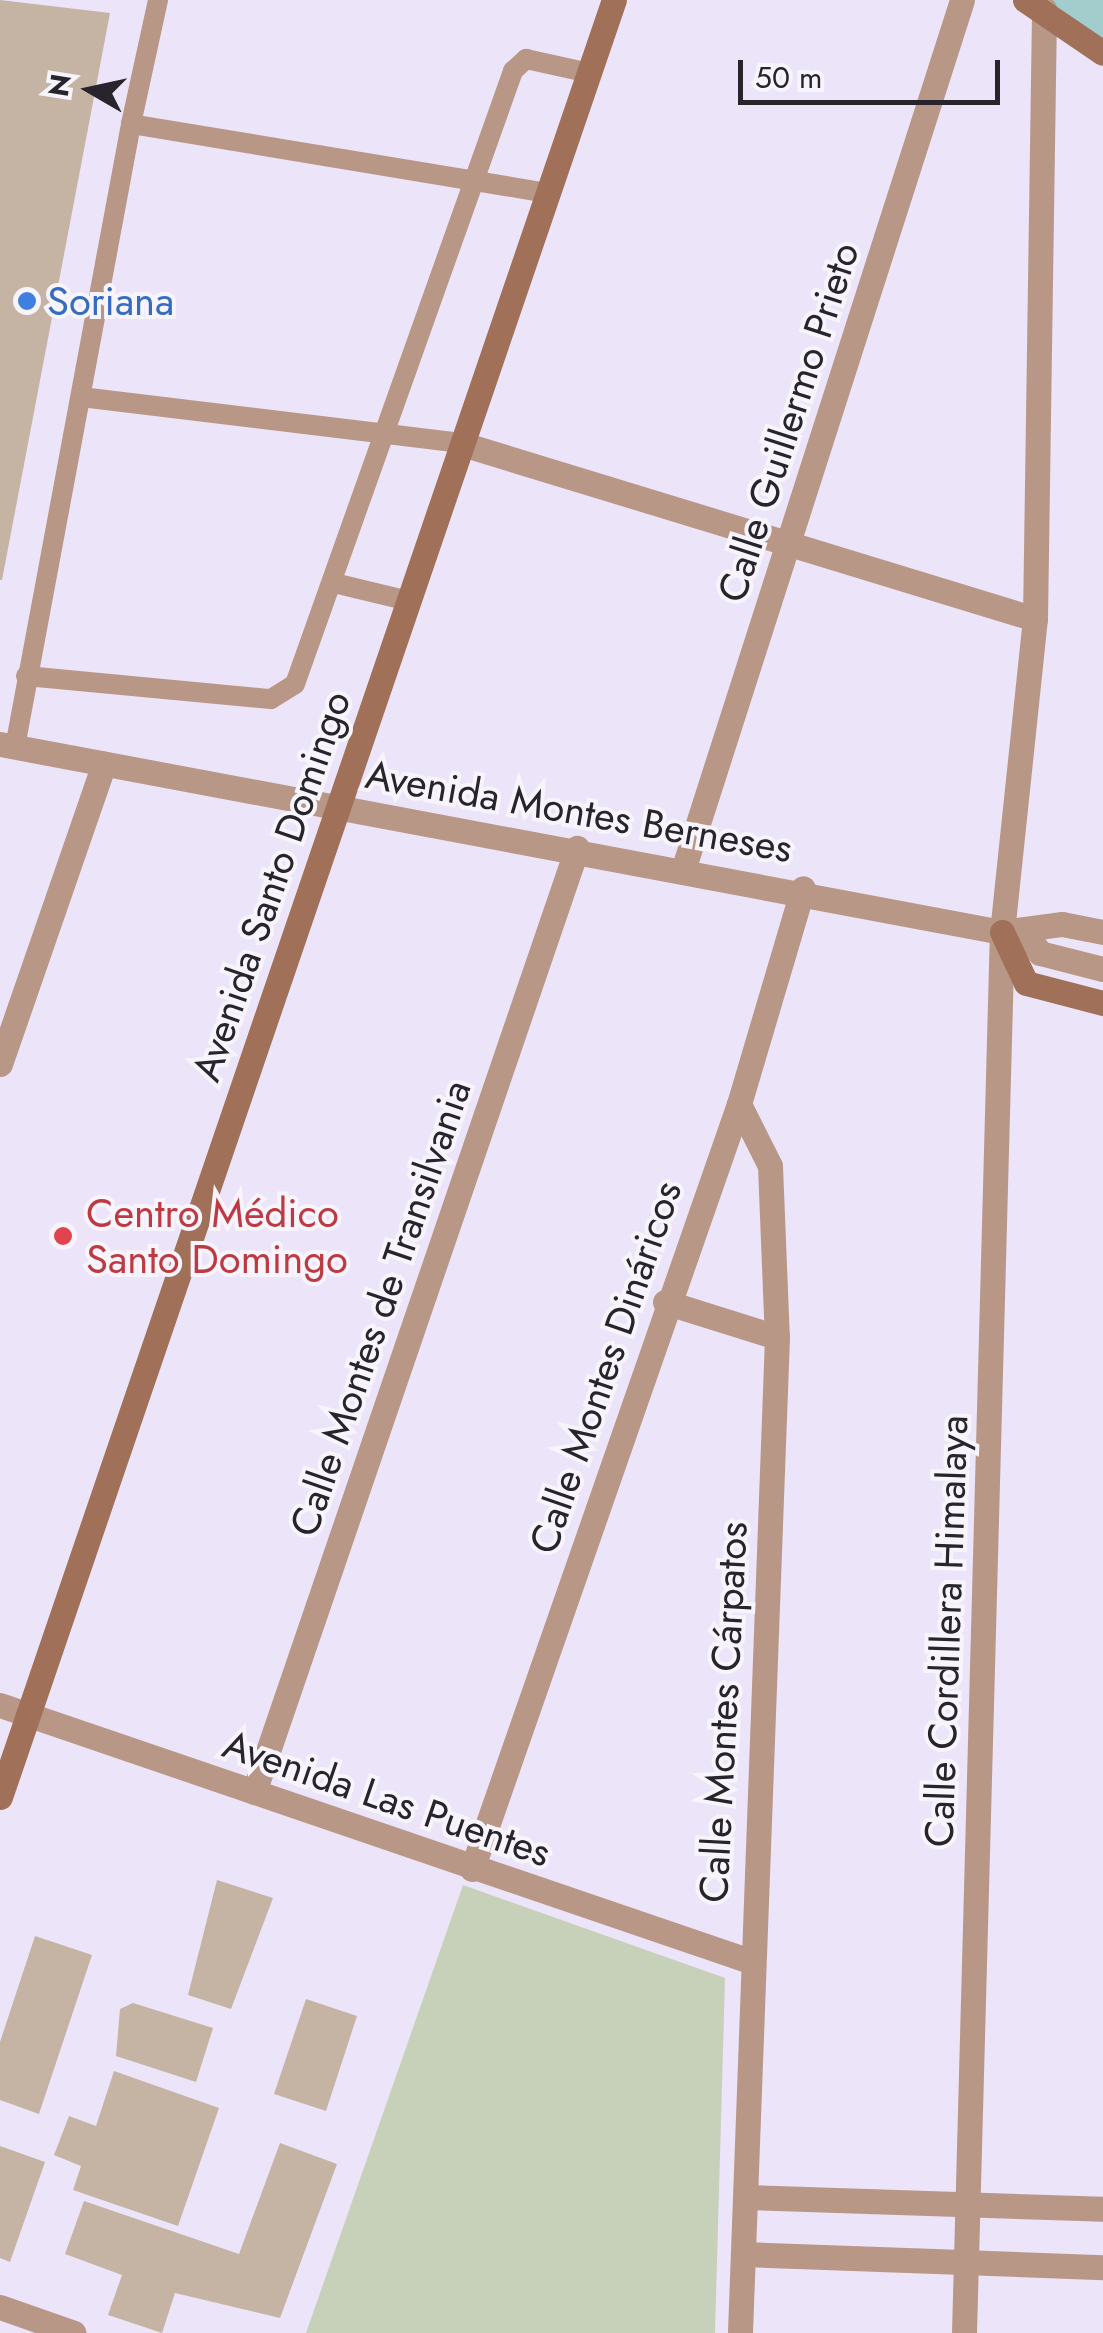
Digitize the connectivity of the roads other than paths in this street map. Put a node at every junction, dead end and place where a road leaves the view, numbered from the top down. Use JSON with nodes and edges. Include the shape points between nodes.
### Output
{"nodes":[{"id":1,"x":158,"y":0,"type":"edge"},
{"id":2,"x":614,"y":0,"type":"edge"},
{"id":3,"x":962,"y":0,"type":"edge"},
{"id":4,"x":1034,"y":4,"type":"edge"},
{"id":5,"x":1103,"y":53,"type":"edge"},
{"id":6,"x":588,"y":73,"type":"junction"},
{"id":7,"x":131,"y":124,"type":"junction"},
{"id":8,"x":476,"y":182,"type":"junction"},
{"id":9,"x":546,"y":193,"type":"junction"},
{"id":10,"x":81,"y":396,"type":"junction"},
{"id":11,"x":390,"y":430,"type":"junction"},
{"id":12,"x":458,"y":443,"type":"junction"},
{"id":13,"x":790,"y":541,"type":"junction"},
{"id":14,"x":334,"y":583,"type":"junction"},
{"id":15,"x":408,"y":602,"type":"junction"},
{"id":16,"x":1035,"y":619,"type":"junction"},
{"id":17,"x":26,"y":676,"type":"junction"},
{"id":18,"x":7,"y":745,"type":"edge"},
{"id":19,"x":104,"y":764,"type":"junction"},
{"id":20,"x":338,"y":806,"type":"junction"},
{"id":21,"x":577,"y":848,"type":"junction"},
{"id":22,"x":684,"y":866,"type":"junction"},
{"id":23,"x":803,"y":888,"type":"junction"},
{"id":24,"x":1103,"y":932,"type":"edge"},
{"id":25,"x":1014,"y":934,"type":"junction"},
{"id":26,"x":1103,"y":970,"type":"edge"},
{"id":27,"x":1103,"y":1003,"type":"edge"},
{"id":28,"x":0,"y":1064,"type":"edge"},
{"id":29,"x":739,"y":1104,"type":"junction"},
{"id":30,"x":665,"y":1302,"type":"junction"},
{"id":31,"x":777,"y":1337,"type":"junction"},
{"id":32,"x":0,"y":1705,"type":"edge"},
{"id":33,"x":28,"y":1714,"type":"junction"},
{"id":34,"x":254,"y":1792,"type":"junction"},
{"id":35,"x":0,"y":1797,"type":"edge"},
{"id":36,"x":472,"y":1869,"type":"junction"},
{"id":37,"x":750,"y":1961,"type":"junction"},
{"id":38,"x":746,"y":2196,"type":"junction"},
{"id":39,"x":965,"y":2202,"type":"junction"},
{"id":40,"x":1103,"y":2209,"type":"edge"},
{"id":41,"x":744,"y":2254,"type":"junction"},
{"id":42,"x":965,"y":2261,"type":"junction"},
{"id":43,"x":1103,"y":2268,"type":"edge"},
{"id":44,"x":0,"y":2307,"type":"edge"},
{"id":45,"x":72,"y":2333,"type":"edge"},
{"id":46,"x":740,"y":2333,"type":"edge"},
{"id":47,"x":964,"y":2333,"type":"edge"}],
"edges":[{"from":1,"to":7,"type":"lane"},
{"from":2,"to":6,"type":"main road","name":"Avenida Santo Domingo"},
{"from":3,"to":13,"type":"street","name":"Calle Guillermo Prieto"},
{"from":4,"to":5,"type":"main road"},
{"from":4,"to":16,"type":"street","name":"Calle Cordillera Himalaya"},
{"from":6,"to":8,"type":"lane","via":[[521,60]]},
{"from":6,"to":9,"type":"main road","name":"Avenida Santo Domingo"},
{"from":7,"to":8,"type":"lane"},
{"from":7,"to":10,"type":"lane"},
{"from":8,"to":9,"type":"lane"},
{"from":8,"to":11,"type":"lane"},
{"from":9,"to":12,"type":"main road","name":"Avenida Santo Domingo"},
{"from":10,"to":11,"type":"lane"},
{"from":10,"to":17,"type":"lane"},
{"from":11,"to":12,"type":"lane"},
{"from":11,"to":14,"type":"lane"},
{"from":12,"to":13,"type":"street"},
{"from":12,"to":15,"type":"main road","name":"Avenida Santo Domingo"},
{"from":13,"to":16,"type":"street"},
{"from":13,"to":22,"type":"street","name":"Calle Guillermo Prieto"},
{"from":14,"to":15,"type":"lane"},
{"from":14,"to":17,"type":"lane","via":[[295,684],[272,700]]},
{"from":15,"to":20,"type":"main road","name":"Avenida Santo Domingo"},
{"from":16,"to":25,"type":"street","name":"Calle Cordillera Himalaya"},
{"from":17,"to":18,"type":"lane"},
{"from":18,"to":19,"type":"street","name":"Avenida Montes Berneses"},
{"from":19,"to":20,"type":"street","name":"Avenida Montes Berneses"},
{"from":19,"to":28,"type":"street"},
{"from":20,"to":21,"type":"street","name":"Avenida Montes Berneses"},
{"from":20,"to":33,"type":"main road","name":"Avenida Santo Domingo"},
{"from":21,"to":22,"type":"street","name":"Avenida Montes Berneses"},
{"from":21,"to":34,"type":"street","name":"Calle Montes de Transilvania"},
{"from":22,"to":23,"type":"street","name":"Avenida Montes Berneses"},
{"from":23,"to":25,"type":"street","name":"Avenida Montes Berneses"},
{"from":23,"to":29,"type":"street","name":"Calle Montes Dináricos"},
{"from":24,"to":25,"type":"street","name":"Avenida Montes Berneses","via":[[1062,924]]},
{"from":25,"to":26,"type":"street","name":"Avenida Montes Berneses","via":[[1040,954]]},
{"from":25,"to":27,"type":"main road","via":[[1026,983]]},
{"from":25,"to":39,"type":"street","name":"Calle Cordillera Himalaya"},
{"from":29,"to":30,"type":"street","name":"Calle Montes Dináricos"},
{"from":29,"to":31,"type":"street","name":"Calle Montes Cárpatos","via":[[770,1166]]},
{"from":30,"to":31,"type":"street"},
{"from":30,"to":36,"type":"street","name":"Calle Montes Dináricos"},
{"from":31,"to":37,"type":"street","name":"Calle Montes Cárpatos"},
{"from":32,"to":33,"type":"street","name":"Avenida Las Puentes"},
{"from":33,"to":34,"type":"street","name":"Avenida Las Puentes"},
{"from":33,"to":35,"type":"main road","name":"Avenida Santo Domingo"},
{"from":34,"to":36,"type":"street","name":"Avenida Las Puentes"},
{"from":36,"to":37,"type":"street","name":"Avenida Las Puentes"},
{"from":37,"to":38,"type":"street","name":"Calle Montes Cárpatos"},
{"from":38,"to":39,"type":"street"},
{"from":38,"to":41,"type":"street","name":"Calle Montes Cárpatos"},
{"from":39,"to":40,"type":"street"},
{"from":39,"to":42,"type":"street","name":"Calle Cordillera Himalaya"},
{"from":41,"to":42,"type":"street"},
{"from":41,"to":46,"type":"street","name":"Calle Montes Cárpatos"},
{"from":42,"to":43,"type":"street"},
{"from":42,"to":47,"type":"street","name":"Calle Cordillera Himalaya"},
{"from":44,"to":45,"type":"street"}]}
